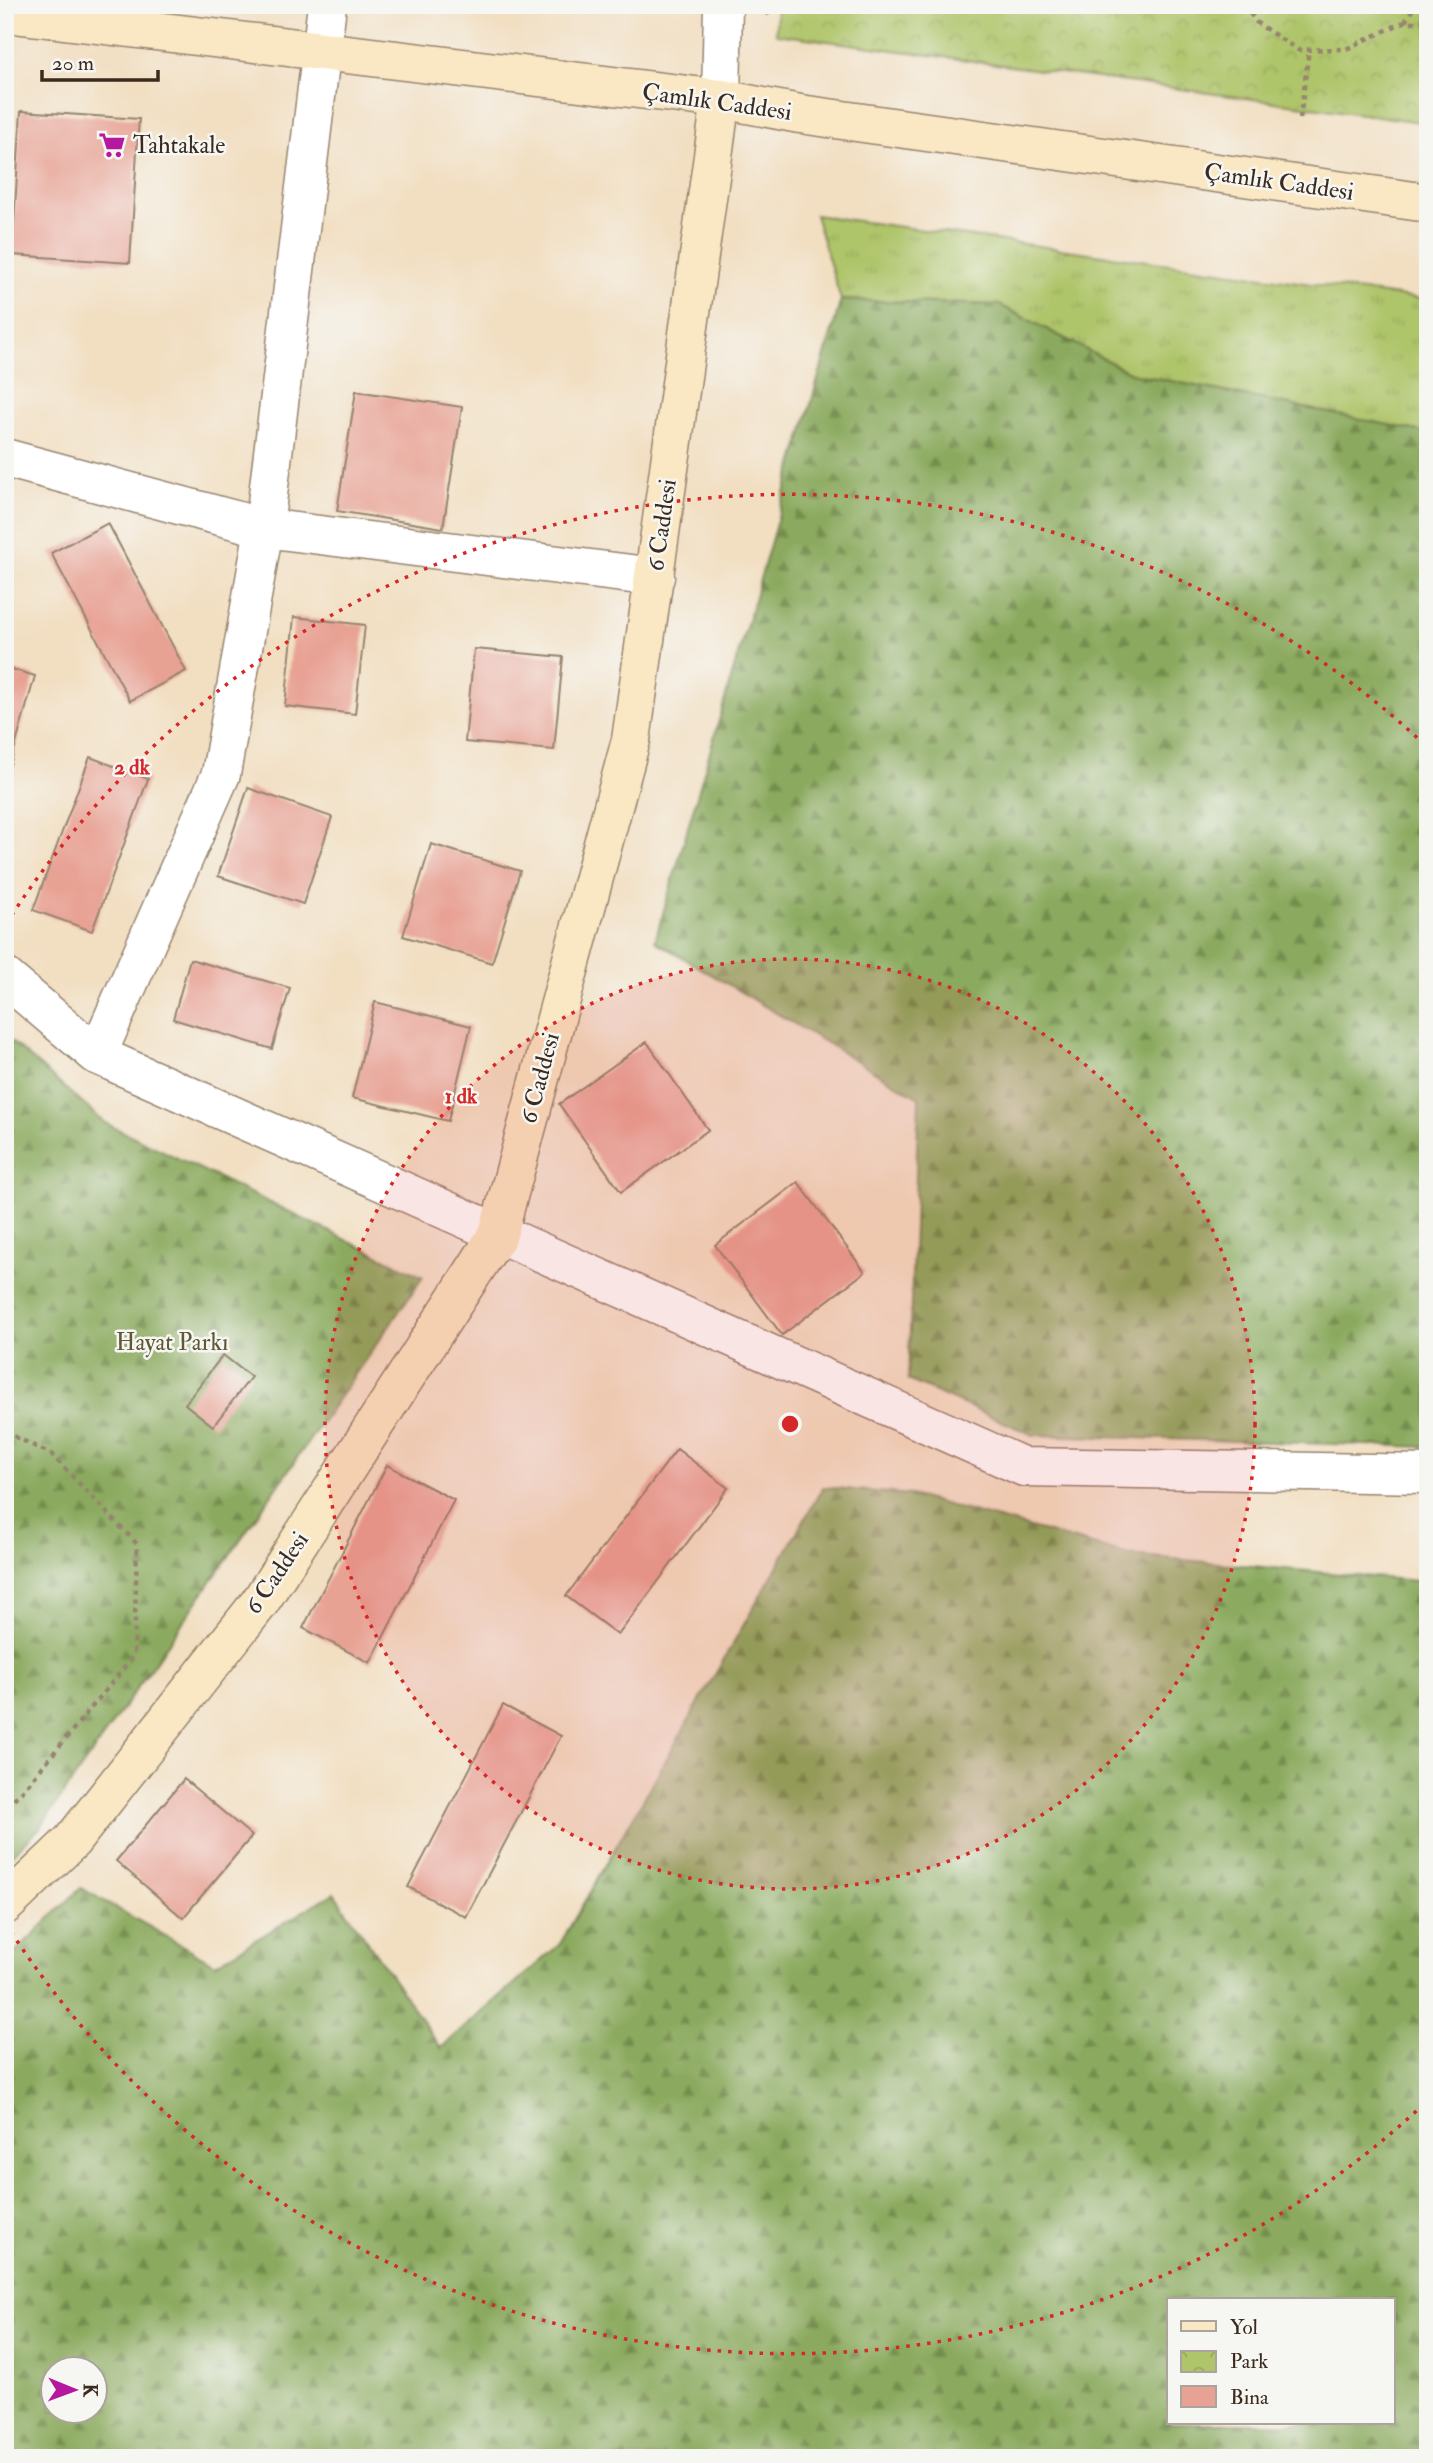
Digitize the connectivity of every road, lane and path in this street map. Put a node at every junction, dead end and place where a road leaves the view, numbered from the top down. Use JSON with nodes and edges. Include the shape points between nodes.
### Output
{"nodes":[{"id":1,"x":327,"y":5,"type":"edge"},
{"id":2,"x":723,"y":5,"type":"edge"},
{"id":3,"x":788,"y":5,"type":"edge"},
{"id":4,"x":1244,"y":5,"type":"edge"},
{"id":5,"x":1415,"y":5,"type":"edge"},
{"id":6,"x":5,"y":13,"type":"edge"},
{"id":7,"x":766,"y":15,"type":"dead end"},
{"id":8,"x":1404,"y":22,"type":"junction"},
{"id":9,"x":1428,"y":22,"type":"edge"},
{"id":10,"x":1309,"y":49,"type":"junction"},
{"id":11,"x":322,"y":51,"type":"junction"},
{"id":12,"x":721,"y":99,"type":"junction"},
{"id":13,"x":1300,"y":119,"type":"dead end"},
{"id":14,"x":1428,"y":203,"type":"edge"},
{"id":15,"x":5,"y":458,"type":"edge"},
{"id":16,"x":264,"y":528,"type":"junction"},
{"id":17,"x":655,"y":577,"type":"junction"},
{"id":18,"x":5,"y":976,"type":"edge"},
{"id":19,"x":97,"y":1055,"type":"junction"},
{"id":20,"x":498,"y":1234,"type":"junction"},
{"id":21,"x":5,"y":1432,"type":"edge"},
{"id":22,"x":1428,"y":1474,"type":"edge"},
{"id":23,"x":5,"y":1804,"type":"edge"},
{"id":24,"x":5,"y":1905,"type":"edge"}],
"edges":[{"from":1,"to":11,"type":"street"},
{"from":2,"to":12,"type":"street"},
{"from":3,"to":7,"type":"path"},
{"from":4,"to":10,"type":"path","via":[[1257,23],[1298,50]]},
{"from":5,"to":8,"type":"path"},
{"from":6,"to":11,"type":"street","name":"Çamlık Caddesi"},
{"from":8,"to":9,"type":"path"},
{"from":8,"to":10,"type":"path","via":[[1346,50]]},
{"from":10,"to":13,"type":"path"},
{"from":11,"to":12,"type":"street","name":"Çamlık Caddesi"},
{"from":11,"to":16,"type":"street"},
{"from":12,"to":14,"type":"street","name":"Çamlık Caddesi"},
{"from":12,"to":17,"type":"street","name":"6 Caddesi"},
{"from":15,"to":16,"type":"street"},
{"from":16,"to":17,"type":"street"},
{"from":16,"to":19,"type":"street","via":[[221,774]]},
{"from":17,"to":20,"type":"street","name":"6 Caddesi","via":[[631,740]]},
{"from":18,"to":19,"type":"street"},
{"from":19,"to":20,"type":"street"},
{"from":20,"to":22,"type":"street","via":[[1024,1467]]},
{"from":20,"to":24,"type":"street","name":"6 Caddesi","via":[[260,1602],[72,1841]]},
{"from":21,"to":23,"type":"path","via":[[51,1454],[137,1544],[134,1656],[19,1795]]}]}
